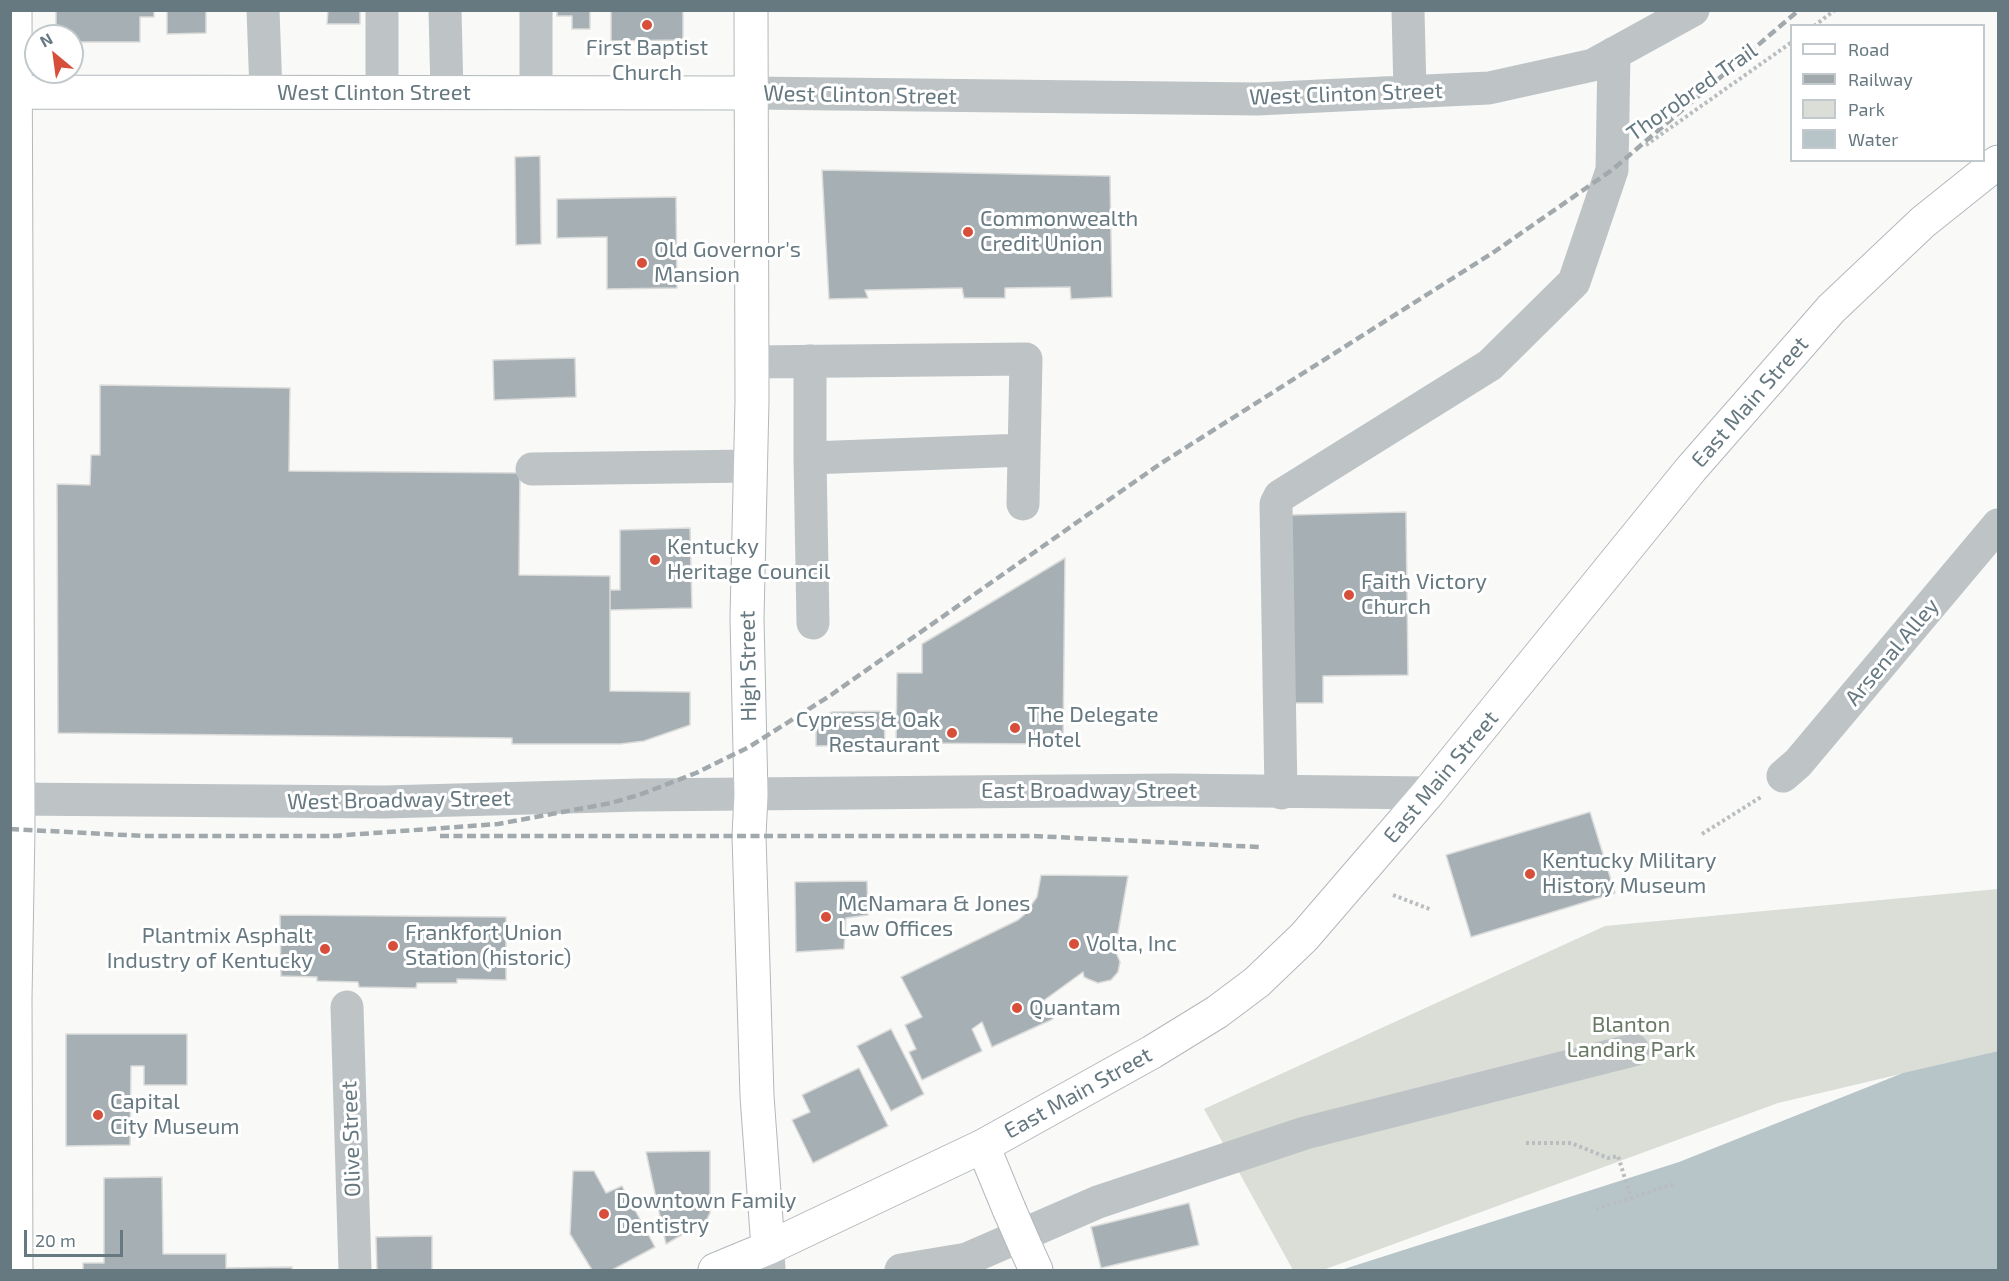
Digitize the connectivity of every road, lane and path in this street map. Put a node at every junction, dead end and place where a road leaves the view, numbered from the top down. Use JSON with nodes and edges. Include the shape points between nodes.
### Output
{"nodes":[{"id":1,"x":15,"y":10,"type":"edge"},
{"id":2,"x":262,"y":10,"type":"edge"},
{"id":3,"x":382,"y":10,"type":"edge"},
{"id":4,"x":445,"y":10,"type":"edge"},
{"id":5,"x":536,"y":10,"type":"edge"},
{"id":6,"x":751,"y":10,"type":"edge"},
{"id":7,"x":1408,"y":10,"type":"edge"},
{"id":8,"x":1693,"y":10,"type":"edge"},
{"id":9,"x":1836,"y":10,"type":"edge"},
{"id":10,"x":1659,"y":19,"type":"edge"},
{"id":11,"x":1817,"y":24,"type":"edge"},
{"id":12,"x":1790,"y":43,"type":"edge"},
{"id":13,"x":1614,"y":53,"type":"junction"},
{"id":14,"x":12,"y":92,"type":"edge"},
{"id":15,"x":1410,"y":92,"type":"junction"},
{"id":16,"x":267,"y":93,"type":"junction"},
{"id":17,"x":382,"y":93,"type":"junction"},
{"id":18,"x":447,"y":93,"type":"junction"},
{"id":19,"x":536,"y":93,"type":"junction"},
{"id":20,"x":752,"y":93,"type":"junction"},
{"id":21,"x":1998,"y":162,"type":"edge"},
{"id":22,"x":1612,"y":170,"type":"junction"},
{"id":23,"x":13,"y":337,"type":"edge"},
{"id":24,"x":810,"y":361,"type":"junction"},
{"id":25,"x":752,"y":362,"type":"junction"},
{"id":26,"x":1024,"y":450,"type":"junction"},
{"id":27,"x":810,"y":458,"type":"junction"},
{"id":28,"x":751,"y":466,"type":"junction"},
{"id":29,"x":532,"y":469,"type":"dead end"},
{"id":30,"x":1023,"y":504,"type":"dead end"},
{"id":31,"x":1998,"y":525,"type":"edge"},
{"id":32,"x":813,"y":623,"type":"dead end"},
{"id":33,"x":1783,"y":776,"type":"joint"},
{"id":34,"x":1281,"y":793,"type":"junction"},
{"id":35,"x":1428,"y":794,"type":"junction"},
{"id":36,"x":751,"y":795,"type":"junction"},
{"id":37,"x":25,"y":799,"type":"edge"},
{"id":38,"x":1702,"y":834,"type":"dead end"},
{"id":39,"x":14,"y":840,"type":"edge"},
{"id":40,"x":1393,"y":895,"type":"dead end"},
{"id":41,"x":1432,"y":910,"type":"dead end"},
{"id":42,"x":347,"y":1008,"type":"dead end"},
{"id":43,"x":1633,"y":1050,"type":"dead end"},
{"id":44,"x":1526,"y":1143,"type":"dead end"},
{"id":45,"x":983,"y":1146,"type":"junction"},
{"id":46,"x":1674,"y":1184,"type":"dead end"},
{"id":47,"x":1631,"y":1198,"type":"junction"},
{"id":48,"x":1596,"y":1209,"type":"dead end"},
{"id":49,"x":768,"y":1259,"type":"edge"},
{"id":50,"x":1031,"y":1259,"type":"edge"},
{"id":51,"x":16,"y":1270,"type":"edge"},
{"id":52,"x":355,"y":1270,"type":"edge"},
{"id":53,"x":715,"y":1270,"type":"edge"},
{"id":54,"x":901,"y":1270,"type":"edge"}],
"edges":[{"from":1,"to":14,"type":"main road"},
{"from":2,"to":16,"type":"street"},
{"from":3,"to":17,"type":"street"},
{"from":4,"to":18,"type":"street"},
{"from":5,"to":19,"type":"street"},
{"from":6,"to":20,"type":"main road","name":"High Street"},
{"from":7,"to":15,"type":"street"},
{"from":8,"to":10,"type":"street","name":"West Clinton Street"},
{"from":9,"to":11,"type":"path"},
{"from":10,"to":13,"type":"street","name":"West Clinton Street"},
{"from":12,"to":22,"type":"path","name":"Thorobred Trail"},
{"from":13,"to":15,"type":"street","name":"West Clinton Street","via":[[1593,65],[1489,88]]},
{"from":13,"to":22,"type":"street"},
{"from":14,"to":16,"type":"main road","name":"West Clinton Street"},
{"from":14,"to":23,"type":"main road"},
{"from":15,"to":20,"type":"street","name":"West Clinton Street","via":[[1257,99]]},
{"from":16,"to":17,"type":"main road","name":"West Clinton Street"},
{"from":17,"to":18,"type":"main road","name":"West Clinton Street"},
{"from":18,"to":19,"type":"main road","name":"West Clinton Street"},
{"from":19,"to":20,"type":"main road","name":"West Clinton Street"},
{"from":20,"to":25,"type":"main road","name":"High Street"},
{"from":21,"to":35,"type":"main road","name":"East Main Street","via":[[1923,222],[1831,309],[1691,469]]},
{"from":22,"to":34,"type":"street","via":[[1574,282],[1490,365],[1280,496],[1276,504]]},
{"from":23,"to":37,"type":"main road"},
{"from":24,"to":25,"type":"street"},
{"from":24,"to":26,"type":"street","via":[[1026,359]]},
{"from":24,"to":27,"type":"street"},
{"from":25,"to":28,"type":"main road","name":"High Street"},
{"from":26,"to":27,"type":"street"},
{"from":26,"to":30,"type":"street"},
{"from":27,"to":32,"type":"street"},
{"from":28,"to":29,"type":"street"},
{"from":28,"to":36,"type":"main road","name":"High Street","via":[[747,618]]},
{"from":31,"to":33,"type":"street","name":"Arsenal Alley"},
{"from":33,"to":38,"type":"path","via":[[1756,801]]},
{"from":34,"to":35,"type":"street","name":"East Broadway Street"},
{"from":34,"to":36,"type":"street","name":"East Broadway Street","via":[[1172,790]]},
{"from":35,"to":45,"type":"main road","name":"East Main Street","via":[[1304,937],[1257,982],[1152,1052]]},
{"from":36,"to":37,"type":"street","name":"West Broadway Street","via":[[384,802]]},
{"from":36,"to":49,"type":"main road","name":"High Street","via":[[756,1060]]},
{"from":37,"to":39,"type":"main road"},
{"from":39,"to":51,"type":"main road"},
{"from":40,"to":41,"type":"path"},
{"from":42,"to":52,"type":"street","name":"Olive Street"},
{"from":43,"to":54,"type":"street","via":[[1305,1132],[1098,1202],[967,1258]]},
{"from":44,"to":47,"type":"path","via":[[1571,1143],[1608,1158],[1618,1156]]},
{"from":45,"to":49,"type":"main road","name":"East Main Street"},
{"from":45,"to":50,"type":"main road","bridge":true},
{"from":46,"to":47,"type":"path"},
{"from":47,"to":48,"type":"path"},
{"from":49,"to":53,"type":"main road","name":"East Main Street"}]}
